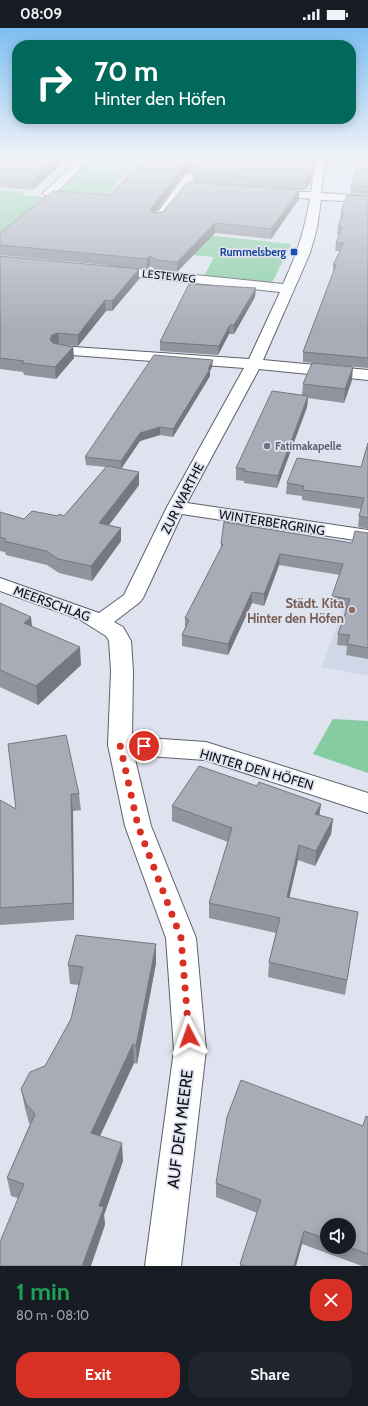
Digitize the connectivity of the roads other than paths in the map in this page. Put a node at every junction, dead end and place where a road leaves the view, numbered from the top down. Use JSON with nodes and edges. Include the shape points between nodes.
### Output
{"nodes":[{"id":1,"x":161,"y":215,"type":"edge"},
{"id":2,"x":312,"y":215,"type":"edge"},
{"id":3,"x":158,"y":219,"type":"edge"},
{"id":4,"x":95,"y":269,"type":"edge"},
{"id":5,"x":289,"y":288,"type":"junction"},
{"id":6,"x":59,"y":350,"type":"edge"},
{"id":7,"x":254,"y":364,"type":"junction"},
{"id":8,"x":368,"y":375,"type":"edge"},
{"id":9,"x":176,"y":507,"type":"junction"},
{"id":10,"x":368,"y":536,"type":"edge"},
{"id":11,"x":0,"y":584,"type":"edge"},
{"id":12,"x":100,"y":622,"type":"junction"},
{"id":13,"x":120,"y":641,"type":"joint"},
{"id":14,"x":120,"y":745,"type":"junction"},
{"id":15,"x":368,"y":803,"type":"edge"},
{"id":16,"x":163,"y":1266,"type":"edge"}],
"edges":[{"from":1,"to":3,"type":"street"},
{"from":2,"to":5,"type":"street","name":"ZUR WARTHE","via":[[304,253]]},
{"from":4,"to":5,"type":"street","name":"LESTEWEG"},
{"from":5,"to":7,"type":"street","name":"ZUR WARTHE"},
{"from":6,"to":7,"type":"street"},
{"from":7,"to":8,"type":"street"},
{"from":7,"to":9,"type":"street","name":"ZUR WARTHE"},
{"from":9,"to":10,"type":"street","name":"WINTERBERGRING"},
{"from":9,"to":12,"type":"street","name":"ZUR WARTHE","via":[[133,598]]},
{"from":11,"to":12,"type":"street","name":"MEERSCHLAG","via":[[86,614]]},
{"from":12,"to":13,"type":"street","name":"MEERSCHLAG","via":[[115,632]]},
{"from":13,"to":14,"type":"street","name":"AUF DEM MEERE"},
{"from":14,"to":15,"type":"street","name":"HINTER DEN HÖFEN","via":[[206,751]]},
{"from":14,"to":16,"type":"street","name":"AUF DEM MEERE","via":[[138,826],[181,938],[190,1050]]}]}
